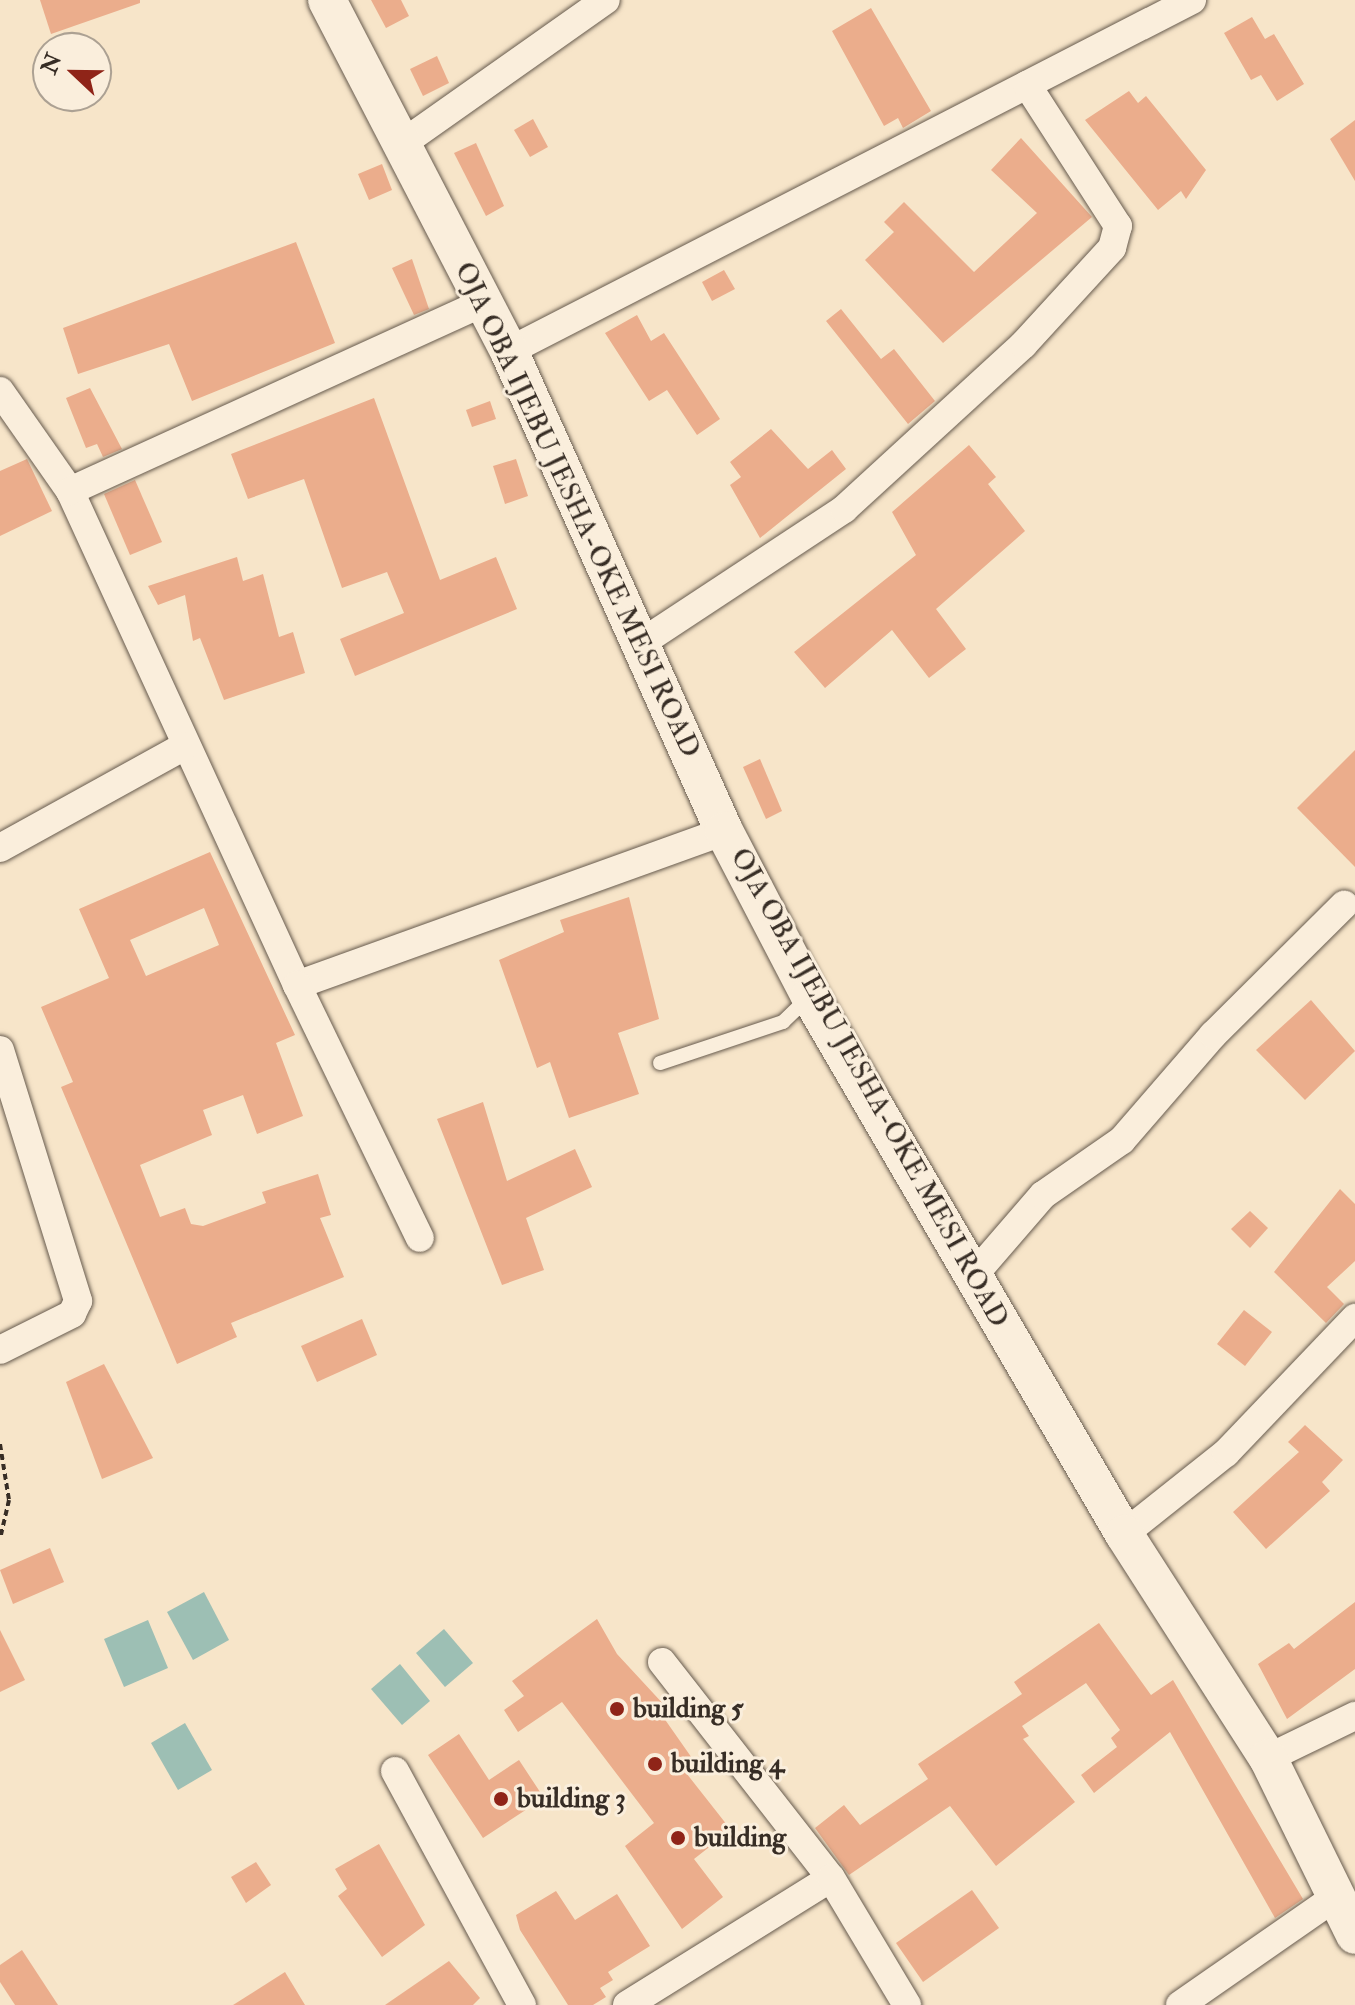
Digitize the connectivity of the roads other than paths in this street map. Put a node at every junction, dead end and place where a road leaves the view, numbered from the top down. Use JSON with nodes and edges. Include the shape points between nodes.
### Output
{"nodes":[{"id":1,"x":327,"y":0,"type":"edge"},
{"id":2,"x":606,"y":0,"type":"edge"},
{"id":3,"x":1192,"y":0,"type":"edge"},
{"id":4,"x":1027,"y":85,"type":"junction"},
{"id":5,"x":403,"y":143,"type":"junction"},
{"id":6,"x":484,"y":302,"type":"junction"},
{"id":7,"x":509,"y":351,"type":"junction"},
{"id":8,"x":0,"y":391,"type":"edge"},
{"id":9,"x":70,"y":491,"type":"junction"},
{"id":10,"x":638,"y":645,"type":"junction"},
{"id":11,"x":185,"y":746,"type":"junction"},
{"id":12,"x":724,"y":831,"type":"junction"},
{"id":13,"x":0,"y":848,"type":"edge"},
{"id":14,"x":1344,"y":905,"type":"dead end"},
{"id":15,"x":297,"y":985,"type":"junction"},
{"id":16,"x":810,"y":996,"type":"junction"},
{"id":17,"x":0,"y":1050,"type":"edge"},
{"id":18,"x":660,"y":1063,"type":"dead end"},
{"id":19,"x":420,"y":1238,"type":"dead end"},
{"id":20,"x":973,"y":1276,"type":"junction"},
{"id":21,"x":1355,"y":1318,"type":"edge"},
{"id":22,"x":0,"y":1350,"type":"edge"},
{"id":23,"x":1124,"y":1534,"type":"junction"},
{"id":24,"x":662,"y":1662,"type":"dead end"},
{"id":25,"x":1355,"y":1716,"type":"edge"},
{"id":26,"x":1268,"y":1758,"type":"junction"},
{"id":27,"x":395,"y":1771,"type":"dead end"},
{"id":28,"x":831,"y":1878,"type":"junction"},
{"id":29,"x":1334,"y":1898,"type":"junction"},
{"id":30,"x":1355,"y":1935,"type":"edge"},
{"id":31,"x":522,"y":2005,"type":"edge"},
{"id":32,"x":627,"y":2005,"type":"edge"},
{"id":33,"x":907,"y":2005,"type":"edge"},
{"id":34,"x":1180,"y":2005,"type":"edge"}],
"edges":[{"from":1,"to":5,"type":"main road","name":"OJA OBA IJEBU JESHA-OKE MESI ROAD"},
{"from":2,"to":5,"type":"street"},
{"from":3,"to":4,"type":"street"},
{"from":4,"to":7,"type":"street"},
{"from":4,"to":10,"type":"street","via":[[1118,226],[1112,248],[1023,345],[844,509]]},
{"from":5,"to":6,"type":"main road","name":"OJA OBA IJEBU JESHA-OKE MESI ROAD"},
{"from":6,"to":7,"type":"main road","name":"OJA OBA IJEBU JESHA-OKE MESI ROAD"},
{"from":6,"to":9,"type":"street"},
{"from":7,"to":10,"type":"main road","name":"OJA OBA IJEBU JESHA-OKE MESI ROAD"},
{"from":8,"to":9,"type":"street"},
{"from":9,"to":11,"type":"street"},
{"from":10,"to":12,"type":"main road","name":"OJA OBA IJEBU JESHA-OKE MESI ROAD"},
{"from":11,"to":13,"type":"street"},
{"from":11,"to":15,"type":"street"},
{"from":12,"to":15,"type":"street"},
{"from":12,"to":16,"type":"main road","name":"OJA OBA IJEBU JESHA-OKE MESI ROAD"},
{"from":14,"to":20,"type":"street","via":[[1213,1035],[1122,1140],[1043,1195]]},
{"from":15,"to":19,"type":"street"},
{"from":16,"to":18,"type":"lane","via":[[783,1022]]},
{"from":16,"to":20,"type":"main road","name":"OJA OBA IJEBU JESHA-OKE MESI ROAD"},
{"from":17,"to":22,"type":"street","via":[[78,1301],[72,1314]]},
{"from":20,"to":23,"type":"main road","name":"OJA OBA IJEBU JESHA-OKE MESI ROAD"},
{"from":21,"to":23,"type":"street","via":[[1226,1453]]},
{"from":23,"to":26,"type":"main road","name":"OJA OBA IJEBU JESHA-OKE MESI ROAD"},
{"from":24,"to":28,"type":"street"},
{"from":25,"to":26,"type":"street"},
{"from":26,"to":29,"type":"main road","name":"OJA OBA IJEBU JESHA-OKE MESI ROAD"},
{"from":27,"to":31,"type":"street"},
{"from":28,"to":32,"type":"street"},
{"from":28,"to":33,"type":"street"},
{"from":29,"to":30,"type":"main road","name":"OJA OBA IJEBU JESHA-OKE MESI ROAD"},
{"from":29,"to":34,"type":"street"}]}
